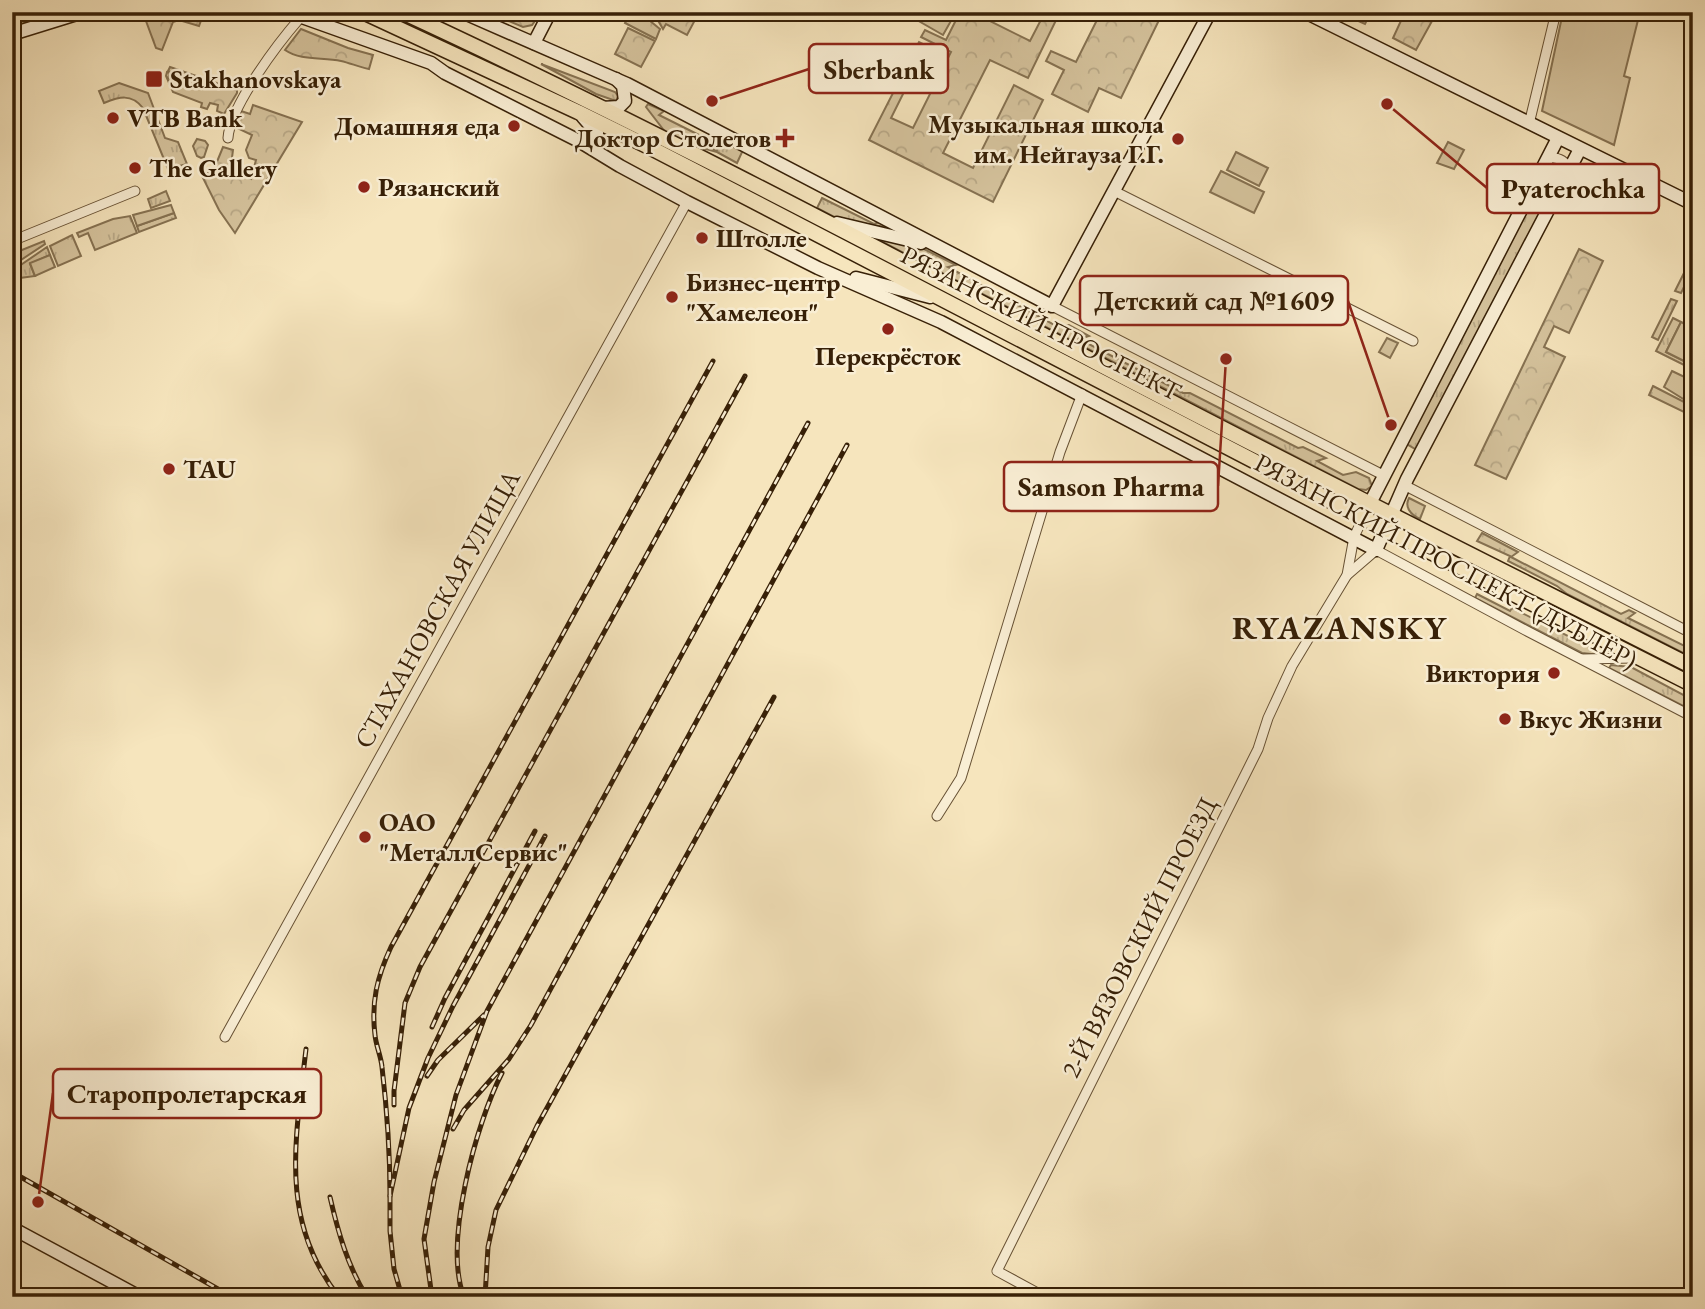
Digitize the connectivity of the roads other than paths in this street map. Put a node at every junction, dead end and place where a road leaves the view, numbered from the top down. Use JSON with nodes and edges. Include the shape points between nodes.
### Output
{"nodes":[{"id":1,"x":83,"y":12,"type":"edge"},
{"id":2,"x":363,"y":12,"type":"edge"},
{"id":3,"x":402,"y":12,"type":"edge"},
{"id":4,"x":462,"y":12,"type":"edge"},
{"id":5,"x":550,"y":12,"type":"edge"},
{"id":6,"x":1210,"y":12,"type":"edge"},
{"id":7,"x":1305,"y":12,"type":"edge"},
{"id":8,"x":1556,"y":12,"type":"edge"},
{"id":9,"x":294,"y":15,"type":"edge"},
{"id":10,"x":12,"y":34,"type":"edge"},
{"id":11,"x":534,"y":43,"type":"junction"},
{"id":12,"x":621,"y":81,"type":"junction"},
{"id":13,"x":598,"y":108,"type":"junction"},
{"id":14,"x":578,"y":112,"type":"junction"},
{"id":15,"x":1530,"y":124,"type":"junction"},
{"id":16,"x":597,"y":133,"type":"junction"},
{"id":17,"x":228,"y":138,"type":"dead end"},
{"id":18,"x":1558,"y":138,"type":"junction"},
{"id":19,"x":579,"y":141,"type":"junction"},
{"id":20,"x":1580,"y":149,"type":"junction"},
{"id":21,"x":1547,"y":158,"type":"junction"},
{"id":22,"x":620,"y":166,"type":"junction"},
{"id":23,"x":1569,"y":169,"type":"junction"},
{"id":24,"x":135,"y":191,"type":"dead end"},
{"id":25,"x":1114,"y":191,"type":"junction"},
{"id":26,"x":687,"y":202,"type":"junction"},
{"id":27,"x":1693,"y":204,"type":"edge"},
{"id":28,"x":822,"y":219,"type":"junction"},
{"id":29,"x":12,"y":241,"type":"edge"},
{"id":30,"x":945,"y":251,"type":"junction"},
{"id":31,"x":818,"y":268,"type":"junction"},
{"id":32,"x":944,"y":301,"type":"junction"},
{"id":33,"x":1052,"y":306,"type":"junction"},
{"id":34,"x":1413,"y":341,"type":"dead end"},
{"id":35,"x":1082,"y":394,"type":"junction"},
{"id":36,"x":1398,"y":445,"type":"junction"},
{"id":37,"x":1419,"y":456,"type":"junction"},
{"id":38,"x":1383,"y":475,"type":"junction"},
{"id":39,"x":1404,"y":485,"type":"junction"},
{"id":40,"x":1370,"y":503,"type":"junction"},
{"id":41,"x":1392,"y":514,"type":"junction"},
{"id":42,"x":1363,"y":518,"type":"junction"},
{"id":43,"x":1385,"y":529,"type":"junction"},
{"id":44,"x":1354,"y":537,"type":"junction"},
{"id":45,"x":1376,"y":550,"type":"junction"},
{"id":46,"x":1347,"y":575,"type":"junction"},
{"id":47,"x":1693,"y":634,"type":"edge"},
{"id":48,"x":1638,"y":657,"type":"junction"},
{"id":49,"x":1580,"y":659,"type":"junction"},
{"id":50,"x":1693,"y":667,"type":"edge"},
{"id":51,"x":1693,"y":685,"type":"edge"},
{"id":52,"x":1693,"y":717,"type":"edge"},
{"id":53,"x":937,"y":816,"type":"dead end"},
{"id":54,"x":225,"y":1037,"type":"dead end"},
{"id":55,"x":12,"y":1228,"type":"edge"},
{"id":56,"x":140,"y":1297,"type":"edge"},
{"id":57,"x":1045,"y":1297,"type":"edge"}],
"edges":[{"from":1,"to":10,"type":"street"},
{"from":2,"to":14,"type":"main road","name":"РЯЗАНСКИЙ ПРОСПЕКТ"},
{"from":3,"to":13,"type":"main road","name":"РЯЗАНСКИЙ ПРОСПЕКТ"},
{"from":4,"to":11,"type":"street","name":"РЯЗАНСКИЙ ПРОСПЕКТ (ДУБЛЁР)"},
{"from":5,"to":11,"type":"street"},
{"from":6,"to":25,"type":"street"},
{"from":7,"to":15,"type":"street"},
{"from":8,"to":15,"type":"street"},
{"from":9,"to":17,"type":"street","via":[[238,106]]},
{"from":9,"to":19,"type":"street","name":"РЯЗАНСКИЙ ПРОСПЕКТ (ДУБЛЁР)","via":[[431,63]]},
{"from":11,"to":12,"type":"street","name":"РЯЗАНСКИЙ ПРОСПЕКТ (ДУБЛЁР)"},
{"from":12,"to":13,"type":"street","via":[[626,95],[623,105]]},
{"from":12,"to":30,"type":"street","name":"РЯЗАНСКИЙ ПРОСПЕКТ (ДУБЛЁР)"},
{"from":13,"to":28,"type":"main road","name":"РЯЗАНСКИЙ ПРОСПЕКТ"},
{"from":14,"to":16,"type":"street"},
{"from":14,"to":32,"type":"main road","name":"РЯЗАНСКИЙ ПРОСПЕКТ"},
{"from":15,"to":18,"type":"street"},
{"from":16,"to":19,"type":"street","via":[[594,141]]},
{"from":16,"to":22,"type":"street"},
{"from":18,"to":20,"type":"street"},
{"from":18,"to":21,"type":"street"},
{"from":19,"to":22,"type":"street","name":"РЯЗАНСКИЙ ПРОСПЕКТ (ДУБЛЁР)"},
{"from":20,"to":23,"type":"street","name":"2-Й ВЯЗОВСКИЙ ПРОЕЗД"},
{"from":20,"to":27,"type":"street"},
{"from":21,"to":23,"type":"street","via":[[1566,163]]},
{"from":21,"to":36,"type":"street"},
{"from":22,"to":26,"type":"street","name":"РЯЗАНСКИЙ ПРОСПЕКТ (ДУБЛЁР)"},
{"from":23,"to":37,"type":"street","name":"2-Й ВЯЗОВСКИЙ ПРОЕЗД"},
{"from":24,"to":29,"type":"street"},
{"from":25,"to":33,"type":"street"},
{"from":25,"to":34,"type":"street"},
{"from":26,"to":31,"type":"street","name":"РЯЗАНСКИЙ ПРОСПЕКТ (ДУБЛЁР)"},
{"from":26,"to":54,"type":"street","name":"СТАХАНОВСКАЯ УЛИЦА"},
{"from":28,"to":30,"type":"street"},
{"from":28,"to":40,"type":"main road","name":"РЯЗАНСКИЙ ПРОСПЕКТ"},
{"from":30,"to":33,"type":"street","name":"РЯЗАНСКИЙ ПРОСПЕКТ (ДУБЛЁР)"},
{"from":31,"to":32,"type":"street"},
{"from":31,"to":35,"type":"street","name":"РЯЗАНСКИЙ ПРОСПЕКТ (ДУБЛЁР)","via":[[941,322]]},
{"from":32,"to":42,"type":"main road","name":"РЯЗАНСКИЙ ПРОСПЕКТ"},
{"from":33,"to":38,"type":"street","name":"РЯЗАНСКИЙ ПРОСПЕКТ (ДУБЛЁР)"},
{"from":35,"to":44,"type":"street","name":"РЯЗАНСКИЙ ПРОСПЕКТ (ДУБЛЁР)"},
{"from":35,"to":53,"type":"street","via":[[1060,452],[961,778]]},
{"from":36,"to":37,"type":"street"},
{"from":36,"to":38,"type":"street"},
{"from":37,"to":39,"type":"street","name":"2-Й ВЯЗОВСКИЙ ПРОЕЗД"},
{"from":38,"to":39,"type":"street","name":"РЯЗАНСКИЙ ПРОСПЕКТ (ДУБЛЁР)"},
{"from":38,"to":40,"type":"street"},
{"from":39,"to":41,"type":"street","name":"2-Й ВЯЗОВСКИЙ ПРОЕЗД"},
{"from":39,"to":47,"type":"street","name":"РЯЗАНСКИЙ ПРОСПЕКТ (ДУБЛЁР)"},
{"from":40,"to":41,"type":"main road","name":"РЯЗАНСКИЙ ПРОСПЕКТ"},
{"from":40,"to":42,"type":"street"},
{"from":41,"to":43,"type":"street","name":"2-Й ВЯЗОВСКИЙ ПРОЕЗД"},
{"from":41,"to":50,"type":"main road","name":"РЯЗАНСКИЙ ПРОСПЕКТ"},
{"from":42,"to":43,"type":"main road","name":"РЯЗАНСКИЙ ПРОСПЕКТ"},
{"from":42,"to":44,"type":"street","name":"2-Й ВЯЗОВСКИЙ ПРОЕЗД"},
{"from":43,"to":45,"type":"street","name":"2-Й ВЯЗОВСКИЙ ПРОЕЗД"},
{"from":43,"to":48,"type":"main road","name":"РЯЗАНСКИЙ ПРОСПЕКТ"},
{"from":44,"to":45,"type":"street","name":"РЯЗАНСКИЙ ПРОСПЕКТ (ДУБЛЁР)"},
{"from":44,"to":46,"type":"street","name":"2-Й ВЯЗОВСКИЙ ПРОЕЗД"},
{"from":45,"to":46,"type":"street","name":"2-Й ВЯЗОВСКИЙ ПРОЕЗД"},
{"from":45,"to":49,"type":"street","name":"РЯЗАНСКИЙ ПРОСПЕКТ (ДУБЛЁР)"},
{"from":46,"to":57,"type":"street","name":"2-Й ВЯЗОВСКИЙ ПРОЕЗД","via":[[1292,666],[1258,750],[997,1271]]},
{"from":48,"to":49,"type":"street"},
{"from":48,"to":51,"type":"main road","name":"РЯЗАНСКИЙ ПРОСПЕКТ"},
{"from":49,"to":52,"type":"street","name":"РЯЗАНСКИЙ ПРОСПЕКТ (ДУБЛЁР)"},
{"from":55,"to":56,"type":"street"}]}
